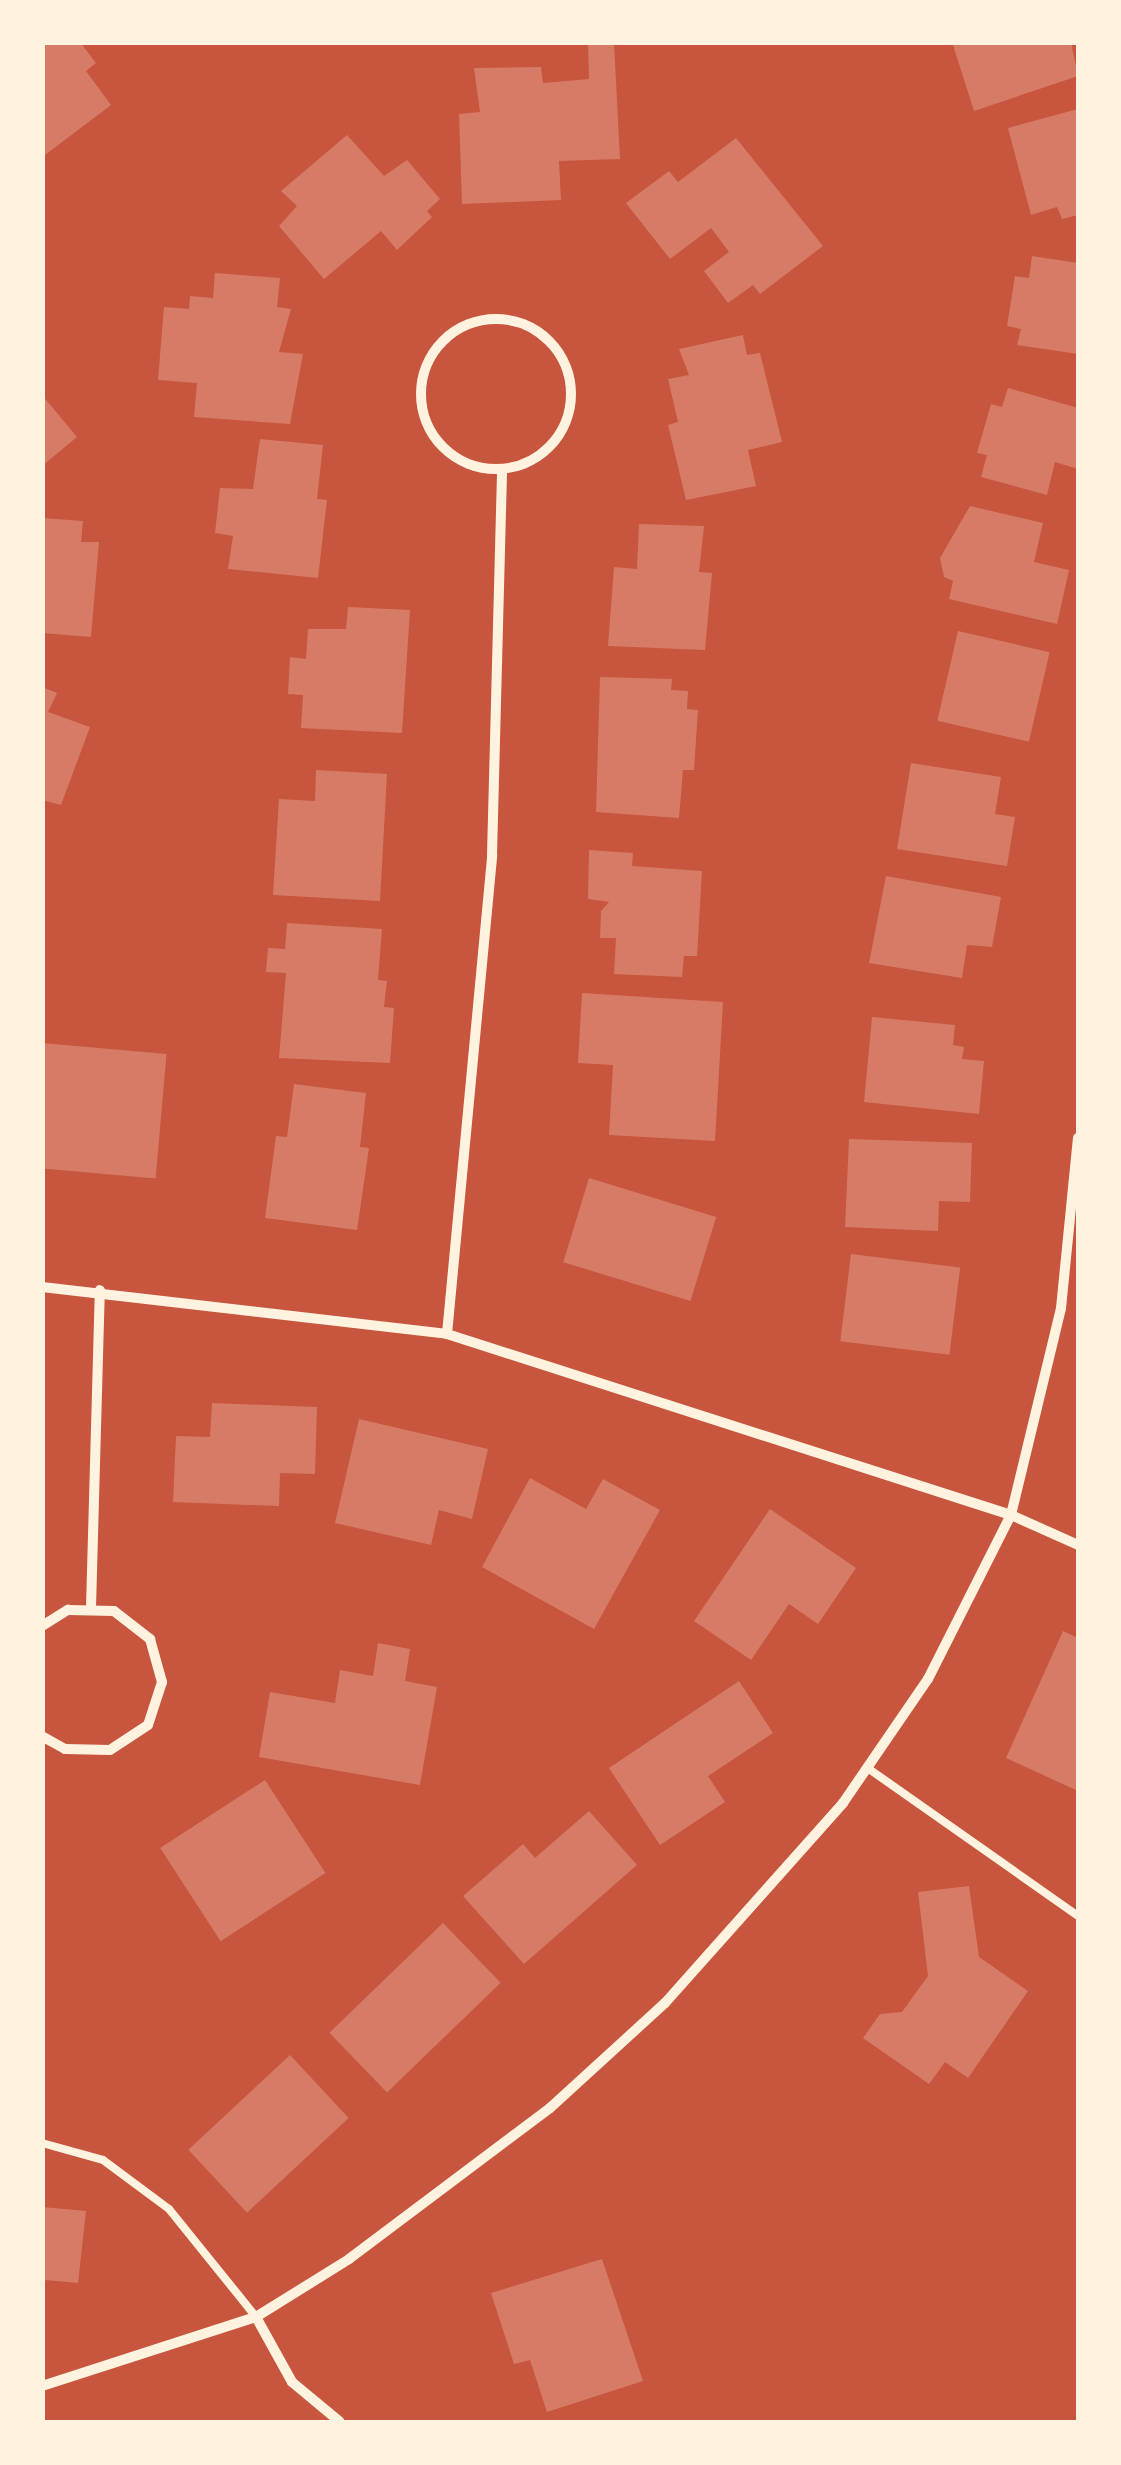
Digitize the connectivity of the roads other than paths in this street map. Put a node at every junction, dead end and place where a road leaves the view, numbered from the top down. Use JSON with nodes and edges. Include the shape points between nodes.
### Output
{"nodes":[{"id":1,"x":502,"y":470,"type":"junction"},
{"id":2,"x":1078,"y":1138,"type":"edge"},
{"id":3,"x":42,"y":1287,"type":"edge"},
{"id":4,"x":100,"y":1290,"type":"junction"},
{"id":5,"x":447,"y":1334,"type":"junction"},
{"id":6,"x":1011,"y":1516,"type":"junction"},
{"id":7,"x":1078,"y":1546,"type":"edge"},
{"id":8,"x":91,"y":1607,"type":"junction"},
{"id":9,"x":42,"y":1626,"type":"edge"},
{"id":10,"x":42,"y":1736,"type":"edge"},
{"id":11,"x":868,"y":1769,"type":"junction"},
{"id":12,"x":1078,"y":1916,"type":"edge"},
{"id":13,"x":42,"y":2144,"type":"edge"},
{"id":14,"x":256,"y":2316,"type":"junction"},
{"id":15,"x":42,"y":2386,"type":"edge"},
{"id":16,"x":340,"y":2422,"type":"edge"}],
"edges":[{"from":1,"to":1,"type":"street","via":[[525,464],[561,434],[572,389],[554,345],[515,320],[491,318],[468,323],[432,354],[421,400],[438,444],[456,459]]},
{"from":1,"to":5,"type":"street","via":[[492,855]]},
{"from":2,"to":6,"type":"street","via":[[1061,1308]]},
{"from":3,"to":4,"type":"street"},
{"from":4,"to":5,"type":"street"},
{"from":4,"to":8,"type":"street"},
{"from":5,"to":6,"type":"street"},
{"from":6,"to":7,"type":"street"},
{"from":6,"to":11,"type":"street","via":[[928,1678]]},
{"from":8,"to":9,"type":"street","via":[[68,1610]]},
{"from":8,"to":10,"type":"street","via":[[134,1622],[150,1639],[161,1671],[158,1704],[148,1725],[110,1750],[65,1749]]},
{"from":11,"to":12,"type":"lane"},
{"from":11,"to":14,"type":"street","via":[[665,2003],[550,2108],[349,2259]]},
{"from":13,"to":14,"type":"lane","via":[[103,2160],[169,2210]]},
{"from":14,"to":15,"type":"street"},
{"from":14,"to":16,"type":"street","via":[[292,2382]]}]}
